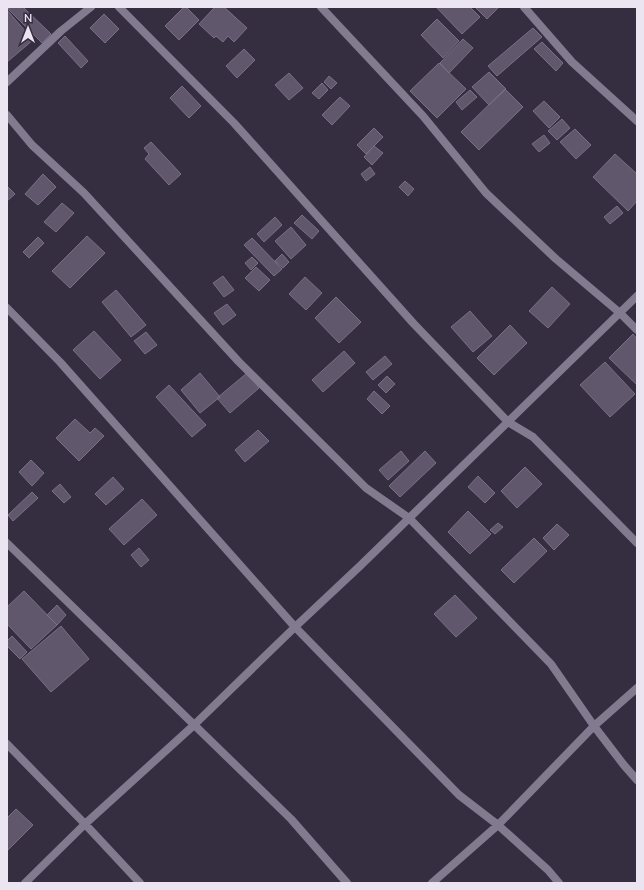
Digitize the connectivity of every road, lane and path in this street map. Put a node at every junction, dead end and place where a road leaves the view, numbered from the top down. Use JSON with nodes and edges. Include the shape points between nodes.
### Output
{"nodes":[{"id":1,"x":91,"y":7,"type":"edge"},
{"id":2,"x":119,"y":7,"type":"edge"},
{"id":3,"x":321,"y":7,"type":"edge"},
{"id":4,"x":524,"y":7,"type":"edge"},
{"id":5,"x":7,"y":82,"type":"edge"},
{"id":6,"x":7,"y":115,"type":"edge"},
{"id":7,"x":637,"y":121,"type":"edge"},
{"id":8,"x":637,"y":296,"type":"edge"},
{"id":9,"x":7,"y":308,"type":"edge"},
{"id":10,"x":620,"y":313,"type":"junction"},
{"id":11,"x":637,"y":330,"type":"edge"},
{"id":12,"x":508,"y":422,"type":"junction"},
{"id":13,"x":409,"y":518,"type":"junction"},
{"id":14,"x":7,"y":543,"type":"edge"},
{"id":15,"x":637,"y":543,"type":"edge"},
{"id":16,"x":295,"y":627,"type":"junction"},
{"id":17,"x":637,"y":688,"type":"edge"},
{"id":18,"x":194,"y":726,"type":"junction"},
{"id":19,"x":594,"y":726,"type":"junction"},
{"id":20,"x":7,"y":744,"type":"edge"},
{"id":21,"x":637,"y":780,"type":"edge"},
{"id":22,"x":85,"y":824,"type":"junction"},
{"id":23,"x":498,"y":825,"type":"junction"},
{"id":24,"x":25,"y":883,"type":"edge"},
{"id":25,"x":140,"y":883,"type":"edge"},
{"id":26,"x":347,"y":883,"type":"edge"},
{"id":27,"x":432,"y":883,"type":"edge"},
{"id":28,"x":559,"y":883,"type":"edge"}],
"edges":[{"from":1,"to":5,"type":"street","via":[[61,31]]},
{"from":2,"to":12,"type":"street","via":[[234,123],[414,324]]},
{"from":3,"to":10,"type":"street","via":[[423,116],[486,193],[556,259]]},
{"from":4,"to":7,"type":"street","via":[[572,62]]},
{"from":6,"to":13,"type":"street","via":[[32,145],[84,193],[239,362],[366,488]]},
{"from":8,"to":10,"type":"street"},
{"from":9,"to":16,"type":"street","via":[[60,362]]},
{"from":10,"to":11,"type":"street"},
{"from":10,"to":12,"type":"street"},
{"from":12,"to":13,"type":"street"},
{"from":12,"to":15,"type":"street","via":[[533,437]]},
{"from":13,"to":16,"type":"street"},
{"from":13,"to":19,"type":"street","via":[[552,664]]},
{"from":14,"to":18,"type":"street"},
{"from":16,"to":18,"type":"street"},
{"from":16,"to":23,"type":"street","via":[[459,795]]},
{"from":17,"to":19,"type":"street"},
{"from":18,"to":22,"type":"street"},
{"from":18,"to":26,"type":"street","via":[[291,819]]},
{"from":19,"to":21,"type":"street"},
{"from":19,"to":23,"type":"street"},
{"from":20,"to":22,"type":"street"},
{"from":22,"to":24,"type":"street"},
{"from":22,"to":25,"type":"street"},
{"from":23,"to":27,"type":"street"},
{"from":23,"to":28,"type":"street"}]}
